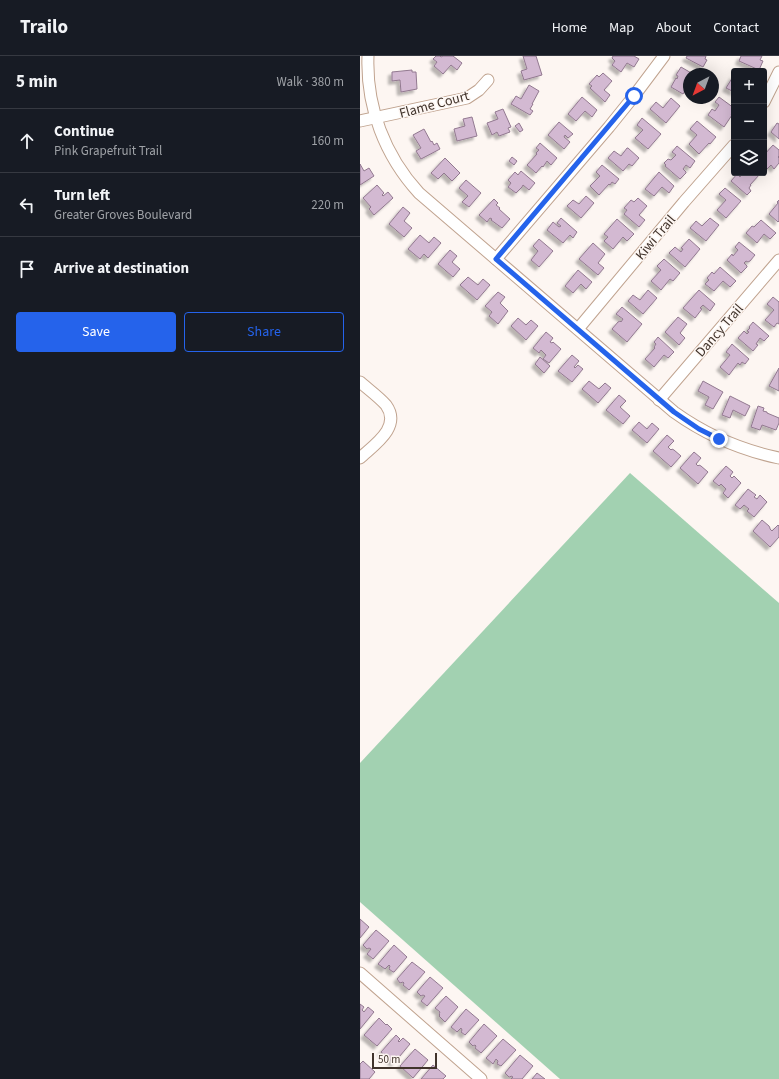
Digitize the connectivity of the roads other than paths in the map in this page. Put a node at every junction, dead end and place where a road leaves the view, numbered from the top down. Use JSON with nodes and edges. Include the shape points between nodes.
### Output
{"nodes":[{"id":1,"x":368,"y":56,"type":"edge"},
{"id":2,"x":664,"y":56,"type":"edge"},
{"id":3,"x":779,"y":72,"type":"edge"},
{"id":4,"x":488,"y":80,"type":"dead end"},
{"id":5,"x":767,"y":96,"type":"edge"},
{"id":6,"x":376,"y":118,"type":"junction"},
{"id":7,"x":360,"y":121,"type":"edge"},
{"id":8,"x":731,"y":148,"type":"edge"},
{"id":9,"x":496,"y":259,"type":"junction"},
{"id":10,"x":779,"y":260,"type":"edge"},
{"id":11,"x":578,"y":329,"type":"junction"},
{"id":12,"x":360,"y":382,"type":"edge"},
{"id":13,"x":659,"y":400,"type":"junction"},
{"id":14,"x":360,"y":458,"type":"edge"},
{"id":15,"x":779,"y":458,"type":"edge"},
{"id":16,"x":360,"y":973,"type":"edge"},
{"id":17,"x":481,"y":1079,"type":"edge"}],
"edges":[{"from":1,"to":6,"type":"street","via":[[370,92]]},
{"from":2,"to":9,"type":"street","via":[[634,96]]},
{"from":3,"to":5,"type":"street"},
{"from":4,"to":6,"type":"street","name":"Flame Court","via":[[467,98]]},
{"from":6,"to":7,"type":"street","name":"Flame Court"},
{"from":6,"to":9,"type":"street","via":[[392,157],[413,187]]},
{"from":8,"to":11,"type":"street","name":"Kiwi Trail"},
{"from":9,"to":11,"type":"street"},
{"from":10,"to":13,"type":"street","name":"Dancy Trail"},
{"from":11,"to":13,"type":"street"},
{"from":12,"to":14,"type":"street","via":[[385,405],[391,421],[382,438]]},
{"from":13,"to":15,"type":"street","via":[[686,421],[714,437],[750,451]]},
{"from":16,"to":17,"type":"street"}]}
